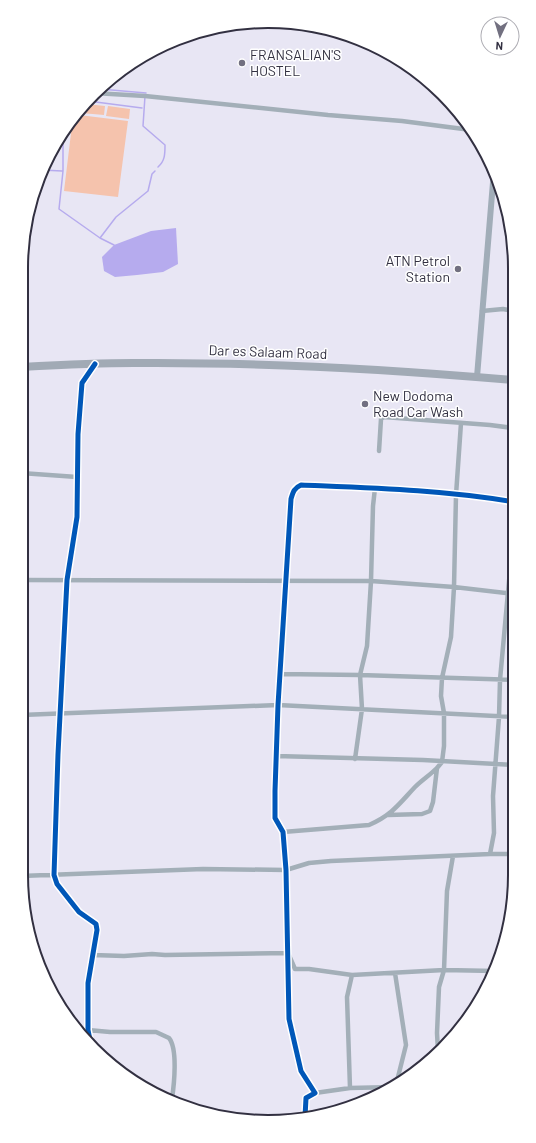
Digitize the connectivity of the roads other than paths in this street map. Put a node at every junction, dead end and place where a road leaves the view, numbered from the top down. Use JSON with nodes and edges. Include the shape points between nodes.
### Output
{"nodes":[{"id":1,"x":103,"y":94,"type":"edge"},
{"id":2,"x":463,"y":129,"type":"edge"},
{"id":3,"x":493,"y":184,"type":"edge"},
{"id":4,"x":508,"y":310,"type":"edge"},
{"id":5,"x":482,"y":311,"type":"junction"},
{"id":6,"x":95,"y":364,"type":"junction"},
{"id":7,"x":28,"y":367,"type":"edge"},
{"id":8,"x":477,"y":377,"type":"junction"},
{"id":9,"x":508,"y":380,"type":"edge"},
{"id":10,"x":460,"y":423,"type":"junction"},
{"id":11,"x":508,"y":427,"type":"edge"},
{"id":12,"x":379,"y":451,"type":"dead end"},
{"id":13,"x":28,"y":474,"type":"edge"},
{"id":14,"x":77,"y":477,"type":"junction"},
{"id":15,"x":375,"y":488,"type":"junction"},
{"id":16,"x":456,"y":495,"type":"junction"},
{"id":17,"x":508,"y":501,"type":"edge"},
{"id":18,"x":28,"y":580,"type":"edge"},
{"id":19,"x":67,"y":580,"type":"junction"},
{"id":20,"x":286,"y":581,"type":"junction"},
{"id":21,"x":371,"y":581,"type":"junction"},
{"id":22,"x":454,"y":587,"type":"junction"},
{"id":23,"x":508,"y":593,"type":"joint"},
{"id":24,"x":280,"y":674,"type":"junction"},
{"id":25,"x":360,"y":675,"type":"junction"},
{"id":26,"x":442,"y":678,"type":"junction"},
{"id":27,"x":500,"y":680,"type":"junction"},
{"id":28,"x":508,"y":680,"type":"edge"},
{"id":29,"x":278,"y":705,"type":"junction"},
{"id":30,"x":362,"y":708,"type":"junction"},
{"id":31,"x":444,"y":713,"type":"junction"},
{"id":32,"x":60,"y":714,"type":"junction"},
{"id":33,"x":28,"y":715,"type":"edge"},
{"id":34,"x":499,"y":717,"type":"junction"},
{"id":35,"x":508,"y":717,"type":"edge"},
{"id":36,"x":276,"y":756,"type":"junction"},
{"id":37,"x":355,"y":759,"type":"junction"},
{"id":38,"x":442,"y":762,"type":"junction"},
{"id":39,"x":496,"y":765,"type":"junction"},
{"id":40,"x":508,"y":765,"type":"edge"},
{"id":41,"x":437,"y":768,"type":"junction"},
{"id":42,"x":388,"y":815,"type":"junction"},
{"id":43,"x":283,"y":832,"type":"junction"},
{"id":44,"x":490,"y":854,"type":"junction"},
{"id":45,"x":508,"y":854,"type":"edge"},
{"id":46,"x":453,"y":856,"type":"junction"},
{"id":47,"x":286,"y":870,"type":"junction"},
{"id":48,"x":54,"y":875,"type":"junction"},
{"id":49,"x":28,"y":876,"type":"edge"},
{"id":50,"x":288,"y":953,"type":"junction"},
{"id":51,"x":92,"y":955,"type":"junction"},
{"id":52,"x":444,"y":970,"type":"junction"},
{"id":53,"x":395,"y":972,"type":"junction"},
{"id":54,"x":488,"y":972,"type":"edge"},
{"id":55,"x":352,"y":975,"type":"junction"},
{"id":56,"x":88,"y":1030,"type":"junction"},
{"id":57,"x":89,"y":1034,"type":"edge"},
{"id":58,"x":438,"y":1045,"type":"edge"},
{"id":59,"x":397,"y":1077,"type":"edge"},
{"id":60,"x":381,"y":1087,"type":"edge"},
{"id":61,"x":350,"y":1088,"type":"junction"},
{"id":62,"x":315,"y":1093,"type":"junction"},
{"id":63,"x":172,"y":1095,"type":"edge"},
{"id":64,"x":305,"y":1112,"type":"edge"}],
"edges":[{"from":1,"to":2,"type":"street"},
{"from":3,"to":5,"type":"street"},
{"from":4,"to":5,"type":"street"},
{"from":5,"to":8,"type":"street"},
{"from":6,"to":7,"type":"highway","name":"Dar es Salaam Road"},
{"from":6,"to":8,"type":"highway","name":"Dar es Salaam Road","via":[[252,364]]},
{"from":6,"to":14,"type":"street","via":[[82,383]]},
{"from":8,"to":9,"type":"highway","name":"Dar es Salaam Road"},
{"from":10,"to":11,"type":"street"},
{"from":10,"to":12,"type":"street","via":[[382,417]]},
{"from":10,"to":16,"type":"street"},
{"from":13,"to":14,"type":"street"},
{"from":14,"to":19,"type":"street","via":[[77,517]]},
{"from":15,"to":16,"type":"street"},
{"from":15,"to":20,"type":"street","via":[[301,485],[296,487],[291,499]]},
{"from":15,"to":21,"type":"street"},
{"from":16,"to":17,"type":"street"},
{"from":16,"to":22,"type":"street"},
{"from":18,"to":19,"type":"street"},
{"from":19,"to":20,"type":"street"},
{"from":19,"to":32,"type":"street"},
{"from":20,"to":21,"type":"street"},
{"from":20,"to":24,"type":"street"},
{"from":21,"to":22,"type":"street"},
{"from":21,"to":25,"type":"street","via":[[367,646]]},
{"from":22,"to":23,"type":"street"},
{"from":22,"to":26,"type":"street","via":[[451,637]]},
{"from":23,"to":27,"type":"street"},
{"from":24,"to":25,"type":"street"},
{"from":24,"to":29,"type":"street"},
{"from":25,"to":26,"type":"street"},
{"from":25,"to":30,"type":"street"},
{"from":26,"to":27,"type":"street"},
{"from":26,"to":31,"type":"street","via":[[441,696]]},
{"from":27,"to":28,"type":"street"},
{"from":27,"to":34,"type":"street"},
{"from":29,"to":30,"type":"street"},
{"from":29,"to":32,"type":"street"},
{"from":29,"to":36,"type":"street"},
{"from":30,"to":31,"type":"street"},
{"from":30,"to":37,"type":"street"},
{"from":31,"to":34,"type":"street"},
{"from":31,"to":38,"type":"street"},
{"from":32,"to":33,"type":"street"},
{"from":32,"to":48,"type":"street"},
{"from":34,"to":35,"type":"street"},
{"from":34,"to":39,"type":"street"},
{"from":36,"to":37,"type":"street"},
{"from":36,"to":43,"type":"street","via":[[275,818]]},
{"from":37,"to":38,"type":"street"},
{"from":38,"to":39,"type":"street"},
{"from":38,"to":41,"type":"street"},
{"from":39,"to":40,"type":"street"},
{"from":39,"to":44,"type":"street","via":[[493,796],[494,833]]},
{"from":41,"to":42,"type":"street"},
{"from":41,"to":42,"type":"street","via":[[434,802],[430,811],[422,814]]},
{"from":42,"to":43,"type":"street","via":[[366,826]]},
{"from":43,"to":47,"type":"street"},
{"from":44,"to":45,"type":"street"},
{"from":44,"to":46,"type":"street"},
{"from":46,"to":47,"type":"street","via":[[331,861],[309,863]]},
{"from":46,"to":52,"type":"street","via":[[447,891]]},
{"from":47,"to":48,"type":"street","via":[[234,869]]},
{"from":47,"to":50,"type":"street"},
{"from":48,"to":49,"type":"street"},
{"from":48,"to":51,"type":"street","via":[[57,884],[79,912],[96,924]]},
{"from":50,"to":51,"type":"street"},
{"from":50,"to":55,"type":"street","via":[[295,969]]},
{"from":50,"to":62,"type":"street","via":[[290,1030],[301,1071]]},
{"from":51,"to":56,"type":"street","via":[[88,982]]},
{"from":52,"to":53,"type":"street"},
{"from":52,"to":54,"type":"street"},
{"from":52,"to":58,"type":"street","via":[[439,987]]},
{"from":53,"to":55,"type":"street"},
{"from":53,"to":59,"type":"street","via":[[406,1046]]},
{"from":55,"to":61,"type":"street","via":[[347,997]]},
{"from":56,"to":57,"type":"street"},
{"from":56,"to":63,"type":"street","via":[[156,1032],[169,1038],[174,1048]]},
{"from":60,"to":61,"type":"street"},
{"from":61,"to":62,"type":"street"},
{"from":62,"to":64,"type":"street","via":[[306,1098]]}]}
